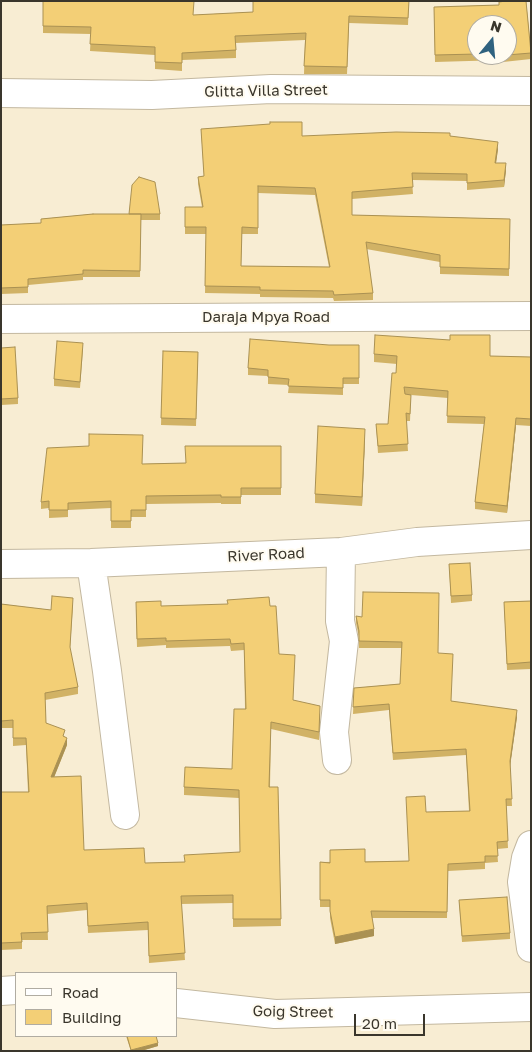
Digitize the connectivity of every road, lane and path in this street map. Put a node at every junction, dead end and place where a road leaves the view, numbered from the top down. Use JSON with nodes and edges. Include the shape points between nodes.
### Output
{"nodes":[{"id":1,"x":531,"y":91,"type":"edge"},
{"id":2,"x":1,"y":93,"type":"edge"},
{"id":3,"x":531,"y":316,"type":"edge"},
{"id":4,"x":1,"y":319,"type":"edge"},
{"id":5,"x":531,"y":535,"type":"edge"},
{"id":6,"x":341,"y":552,"type":"junction"},
{"id":7,"x":91,"y":563,"type":"junction"},
{"id":8,"x":1,"y":564,"type":"edge"},
{"id":9,"x":337,"y":760,"type":"dead end"},
{"id":10,"x":125,"y":815,"type":"dead end"},
{"id":11,"x":531,"y":845,"type":"edge"},
{"id":12,"x":531,"y":948,"type":"edge"},
{"id":13,"x":15,"y":990,"type":"edge"},
{"id":14,"x":1,"y":991,"type":"edge"},
{"id":15,"x":178,"y":1004,"type":"edge"},
{"id":16,"x":531,"y":1007,"type":"edge"}],
"edges":[{"from":1,"to":2,"type":"street","name":"Glitta Villa Street","via":[[271,89],[152,95]]},
{"from":3,"to":4,"type":"street","name":"Daraja Mpya Road"},
{"from":5,"to":6,"type":"street","name":"River Road","via":[[417,542]]},
{"from":6,"to":7,"type":"street","name":"River Road"},
{"from":6,"to":9,"type":"street","via":[[340,621],[344,640],[334,732]]},
{"from":7,"to":8,"type":"street","name":"River Road"},
{"from":7,"to":10,"type":"street"},
{"from":11,"to":12,"type":"street","via":[[522,882]]},
{"from":13,"to":14,"type":"street"},
{"from":15,"to":16,"type":"street","name":"Goig Street","via":[[275,1014]]}]}
